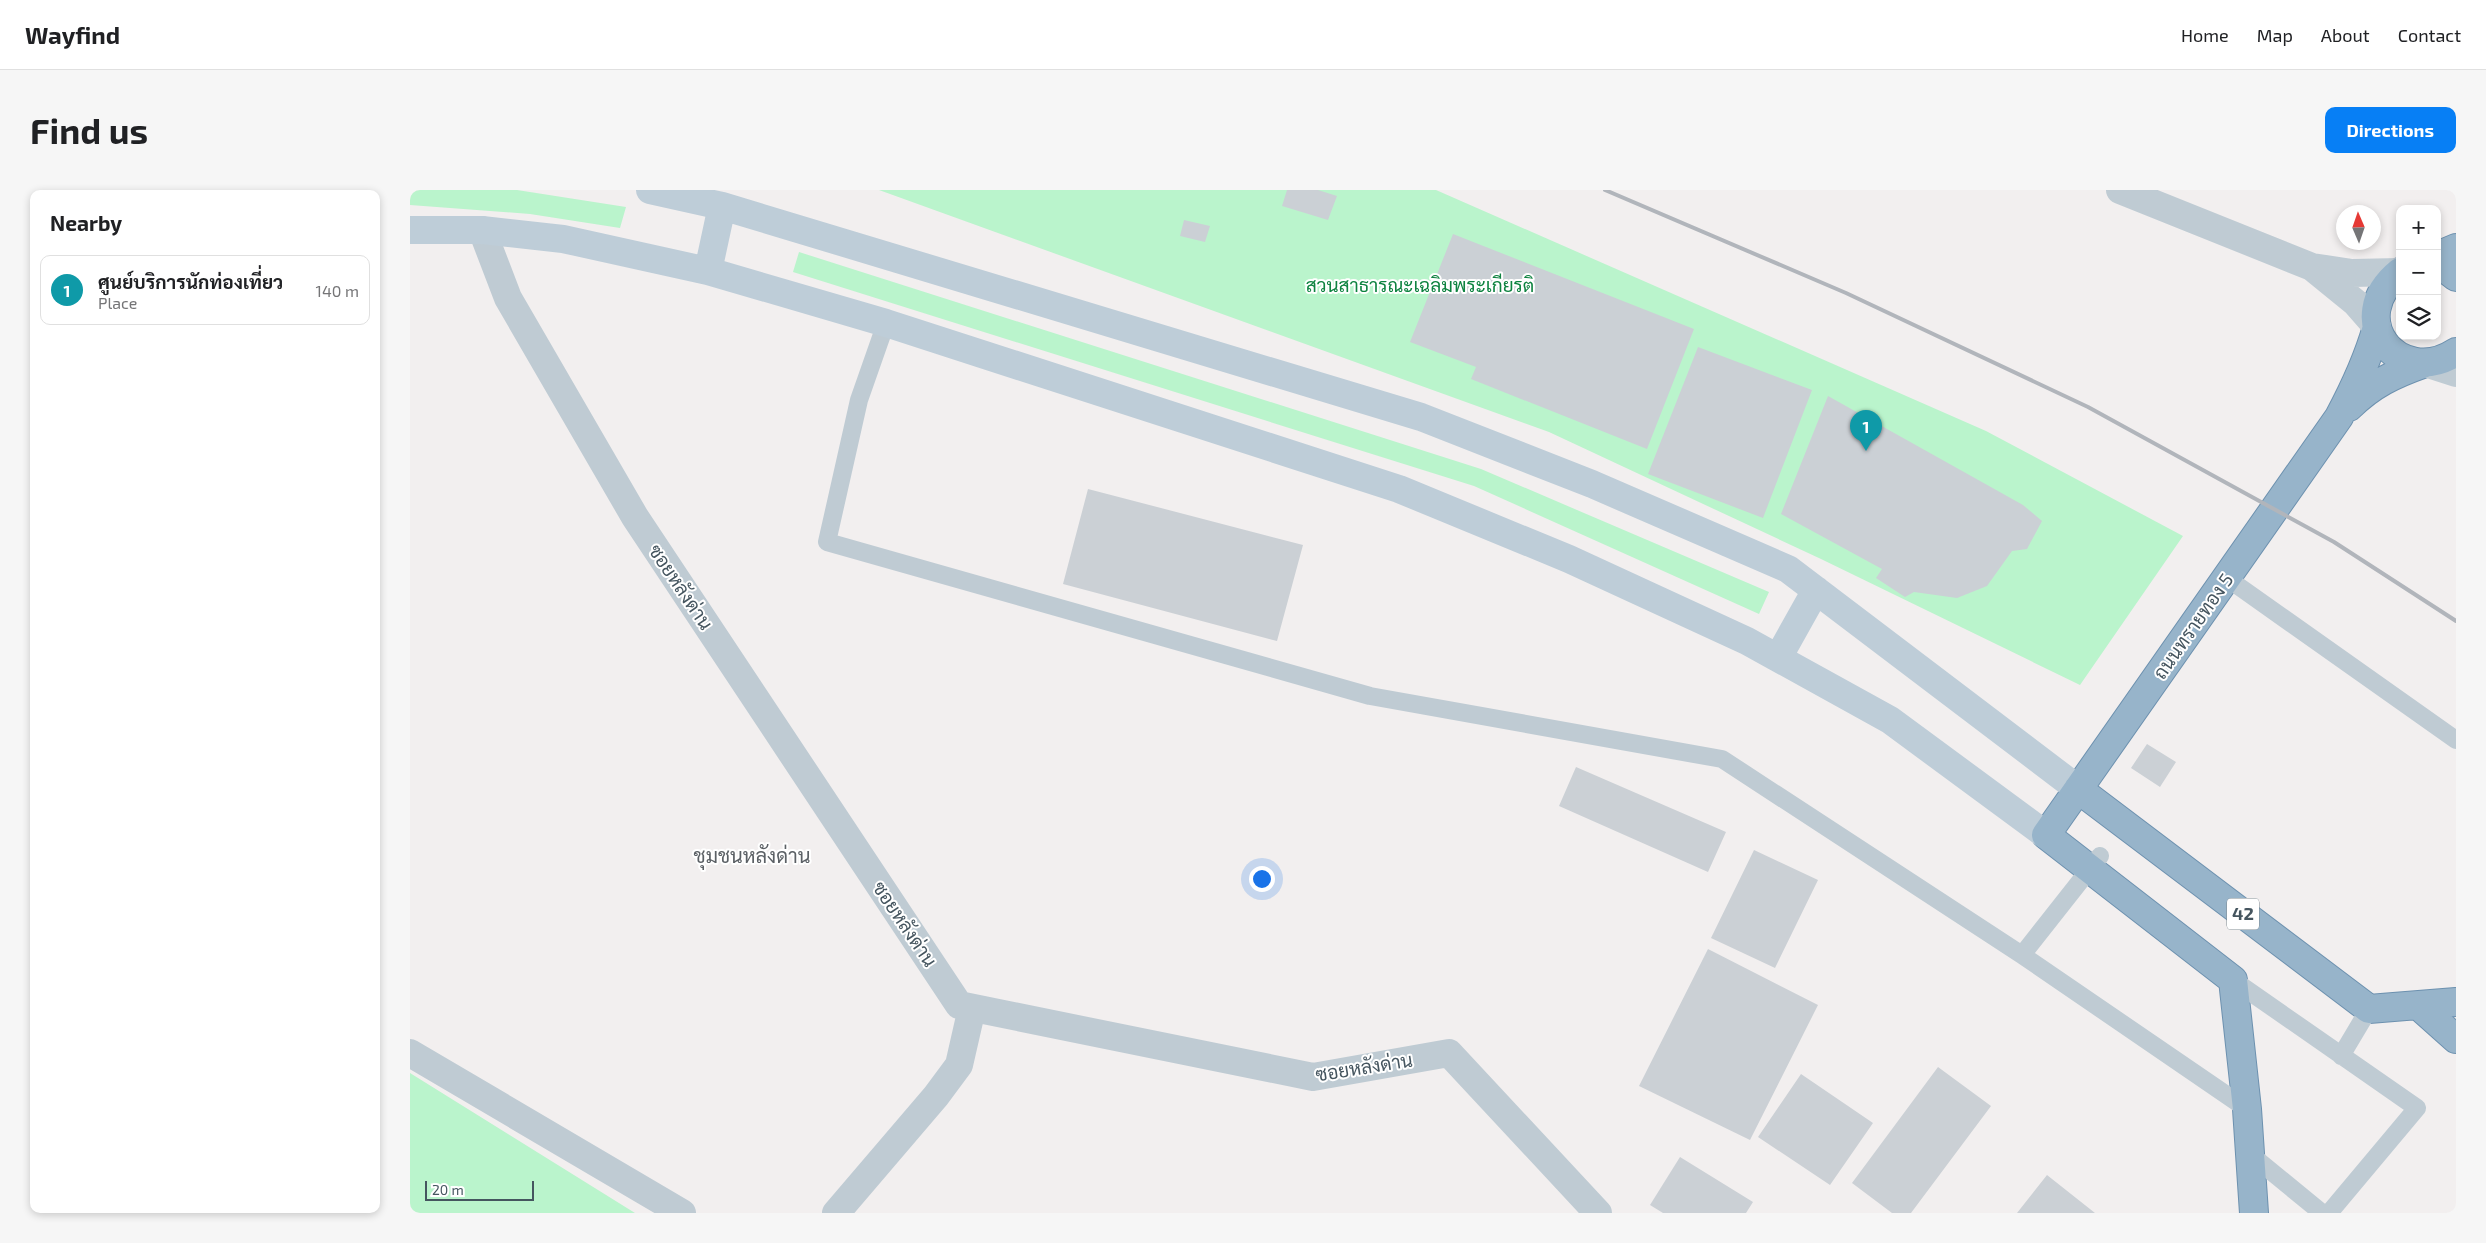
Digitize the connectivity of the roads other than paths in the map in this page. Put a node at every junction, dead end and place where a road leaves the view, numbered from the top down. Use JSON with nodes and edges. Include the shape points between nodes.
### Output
{"nodes":[{"id":1,"x":650,"y":190,"type":"edge"},
{"id":2,"x":2120,"y":190,"type":"edge"},
{"id":3,"x":722,"y":206,"type":"junction"},
{"id":4,"x":410,"y":230,"type":"edge"},
{"id":5,"x":482,"y":230,"type":"junction"},
{"id":6,"x":2456,"y":248,"type":"edge"},
{"id":7,"x":2441,"y":254,"type":"edge"},
{"id":8,"x":2312,"y":267,"type":"junction"},
{"id":9,"x":2441,"y":269,"type":"edge"},
{"id":10,"x":708,"y":271,"type":"junction"},
{"id":11,"x":2396,"y":272,"type":"edge"},
{"id":12,"x":2396,"y":275,"type":"edge"},
{"id":13,"x":2456,"y":277,"type":"edge"},
{"id":14,"x":886,"y":323,"type":"junction"},
{"id":15,"x":2377,"y":327,"type":"junction"},
{"id":16,"x":2456,"y":352,"type":"edge"},
{"id":17,"x":2425,"y":363,"type":"junction"},
{"id":18,"x":2456,"y":373,"type":"edge"},
{"id":19,"x":2339,"y":417,"type":"junction"},
{"id":20,"x":2227,"y":578,"type":"junction"},
{"id":21,"x":1816,"y":590,"type":"junction"},
{"id":22,"x":1778,"y":658,"type":"junction"},
{"id":23,"x":2456,"y":740,"type":"edge"},
{"id":24,"x":2078,"y":789,"type":"junction"},
{"id":25,"x":2046,"y":834,"type":"junction"},
{"id":26,"x":2095,"y":862,"type":"junction"},
{"id":27,"x":2022,"y":955,"type":"junction"},
{"id":28,"x":2233,"y":980,"type":"junction"},
{"id":29,"x":2456,"y":1002,"type":"edge"},
{"id":30,"x":2419,"y":1006,"type":"junction"},
{"id":31,"x":972,"y":1008,"type":"junction"},
{"id":32,"x":2369,"y":1009,"type":"junction"},
{"id":33,"x":2456,"y":1014,"type":"edge"},
{"id":34,"x":2456,"y":1039,"type":"edge"},
{"id":35,"x":410,"y":1053,"type":"edge"},
{"id":36,"x":2341,"y":1056,"type":"junction"},
{"id":37,"x":2247,"y":1109,"type":"junction"},
{"id":38,"x":2250,"y":1154,"type":"junction"},
{"id":39,"x":682,"y":1213,"type":"edge"},
{"id":40,"x":836,"y":1213,"type":"edge"},
{"id":41,"x":1598,"y":1213,"type":"edge"},
{"id":42,"x":2254,"y":1213,"type":"edge"},
{"id":43,"x":2322,"y":1213,"type":"edge"},
{"id":44,"x":2329,"y":1213,"type":"edge"}],
"edges":[{"from":1,"to":3,"type":"main road"},
{"from":2,"to":8,"type":"street"},
{"from":3,"to":10,"type":"main road"},
{"from":3,"to":21,"type":"main road","via":[[1421,417],[1592,484],[1788,568]]},
{"from":4,"to":5,"type":"main road"},
{"from":5,"to":10,"type":"main road","via":[[563,239]]},
{"from":5,"to":31,"type":"street","name":"ซอยหลังด่าน","via":[[508,298],[635,516],[959,1005]]},
{"from":6,"to":7,"type":"highway"},
{"from":8,"to":11,"type":"street","via":[[2352,273]]},
{"from":8,"to":15,"type":"street","via":[[2356,303]]},
{"from":9,"to":13,"type":"highway"},
{"from":10,"to":14,"type":"main road"},
{"from":12,"to":15,"type":"highway","via":[[2378,295],[2375,310]]},
{"from":14,"to":22,"type":"main road","via":[[1399,489],[1569,559],[1747,640]]},
{"from":14,"to":27,"type":"lane","via":[[859,400],[827,542],[1370,696],[1722,759]]},
{"from":15,"to":17,"type":"highway","via":[[2383,342],[2394,353]]},
{"from":15,"to":19,"type":"highway","name":"ถนนทรายทอง 5","via":[[2357,383]]},
{"from":16,"to":17,"type":"highway","name":"ถนนทรายทอง 5","via":[[2441,360]]},
{"from":17,"to":18,"type":"street"},
{"from":17,"to":19,"type":"highway","name":"ถนนทรายทอง 5","via":[[2366,390]]},
{"from":19,"to":20,"type":"highway","name":"ถนนทรายทอง 5"},
{"from":20,"to":23,"type":"lane"},
{"from":20,"to":24,"type":"highway","name":"ถนนทรายทอง 5"},
{"from":21,"to":22,"type":"main road"},
{"from":21,"to":24,"type":"main road"},
{"from":22,"to":25,"type":"main road","via":[[1890,720]]},
{"from":24,"to":25,"type":"highway","name":"ถนนทรายทอง 5"},
{"from":24,"to":32,"type":"highway","number":"42"},
{"from":25,"to":26,"type":"highway"},
{"from":26,"to":27,"type":"lane"},
{"from":26,"to":28,"type":"highway"},
{"from":27,"to":37,"type":"lane"},
{"from":28,"to":36,"type":"lane"},
{"from":28,"to":37,"type":"highway"},
{"from":29,"to":30,"type":"highway"},
{"from":30,"to":32,"type":"highway"},
{"from":30,"to":33,"type":"highway"},
{"from":30,"to":34,"type":"highway"},
{"from":31,"to":40,"type":"street","via":[[959,1065]]},
{"from":31,"to":41,"type":"street","name":"ซอยหลังด่าน","via":[[1313,1077],[1449,1053]]},
{"from":32,"to":36,"type":"lane"},
{"from":35,"to":39,"type":"street"},
{"from":36,"to":44,"type":"lane","via":[[2417,1108]]},
{"from":37,"to":38,"type":"highway"},
{"from":38,"to":42,"type":"highway"},
{"from":38,"to":43,"type":"lane"}]}
